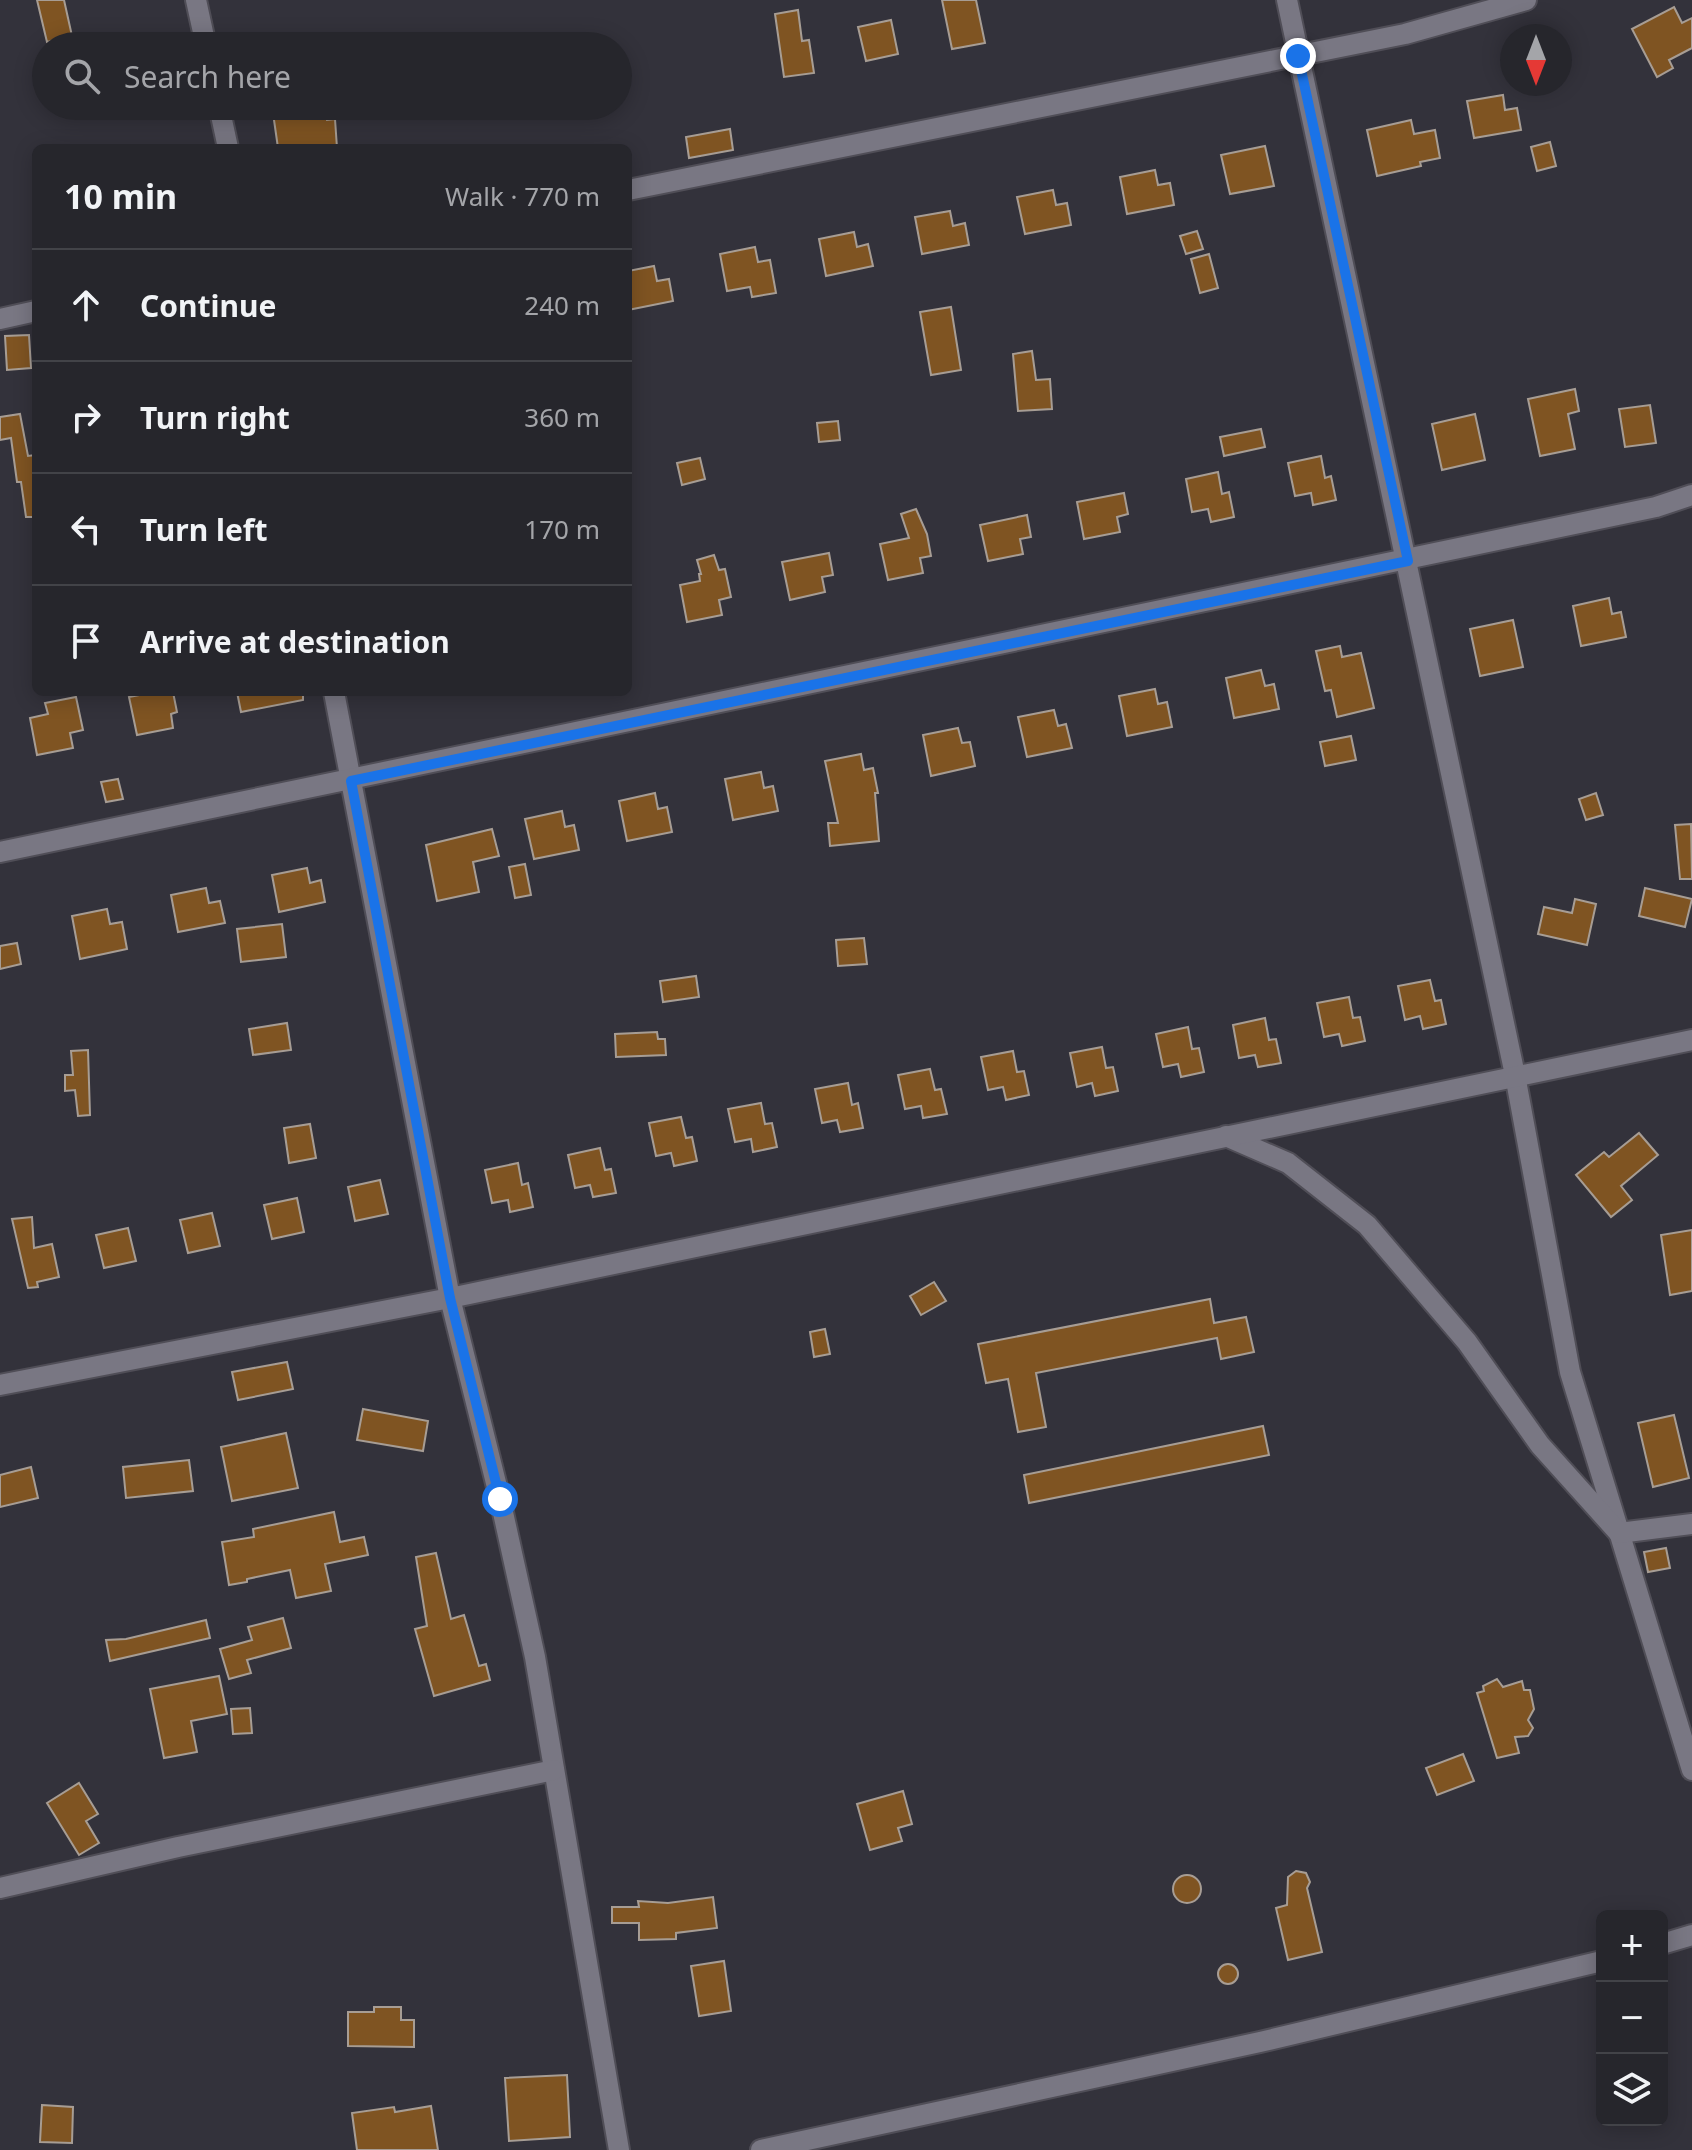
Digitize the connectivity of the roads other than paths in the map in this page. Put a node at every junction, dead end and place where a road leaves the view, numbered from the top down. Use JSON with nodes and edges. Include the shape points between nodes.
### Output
{"nodes":[{"id":1,"x":196,"y":0,"type":"edge"},
{"id":2,"x":1287,"y":0,"type":"edge"},
{"id":3,"x":1526,"y":0,"type":"edge"},
{"id":4,"x":203,"y":32,"type":"edge"},
{"id":5,"x":1298,"y":56,"type":"junction"},
{"id":6,"x":222,"y":120,"type":"edge"},
{"id":7,"x":227,"y":144,"type":"edge"},
{"id":8,"x":632,"y":189,"type":"edge"},
{"id":9,"x":32,"y":312,"type":"edge"},
{"id":10,"x":0,"y":319,"type":"edge"},
{"id":11,"x":1692,"y":495,"type":"edge"},
{"id":12,"x":1408,"y":561,"type":"junction"},
{"id":13,"x":335,"y":696,"type":"edge"},
{"id":14,"x":351,"y":781,"type":"junction"},
{"id":15,"x":0,"y":852,"type":"edge"},
{"id":16,"x":1692,"y":1040,"type":"edge"},
{"id":17,"x":1515,"y":1075,"type":"junction"},
{"id":18,"x":1226,"y":1136,"type":"junction"},
{"id":19,"x":450,"y":1298,"type":"junction"},
{"id":20,"x":0,"y":1385,"type":"edge"},
{"id":21,"x":1692,"y":1524,"type":"edge"},
{"id":22,"x":1619,"y":1533,"type":"junction"},
{"id":23,"x":554,"y":1770,"type":"junction"},
{"id":24,"x":1692,"y":1770,"type":"edge"},
{"id":25,"x":0,"y":1888,"type":"edge"},
{"id":26,"x":1692,"y":1935,"type":"edge"},
{"id":27,"x":1668,"y":1942,"type":"edge"},
{"id":28,"x":1596,"y":1962,"type":"edge"},
{"id":29,"x":619,"y":2150,"type":"edge"},
{"id":30,"x":761,"y":2150,"type":"edge"}],
"edges":[{"from":1,"to":4,"type":"street"},
{"from":2,"to":5,"type":"street"},
{"from":3,"to":5,"type":"street","via":[[1405,34]]},
{"from":5,"to":8,"type":"street"},
{"from":5,"to":12,"type":"street"},
{"from":6,"to":7,"type":"street"},
{"from":9,"to":10,"type":"street"},
{"from":11,"to":12,"type":"street"},
{"from":12,"to":14,"type":"street"},
{"from":12,"to":17,"type":"street"},
{"from":13,"to":14,"type":"street"},
{"from":14,"to":15,"type":"street"},
{"from":14,"to":19,"type":"street"},
{"from":16,"to":17,"type":"street"},
{"from":17,"to":18,"type":"street"},
{"from":17,"to":22,"type":"street","via":[[1570,1372]]},
{"from":18,"to":19,"type":"street"},
{"from":18,"to":22,"type":"street","via":[[1288,1163],[1367,1225],[1467,1342],[1540,1445]]},
{"from":19,"to":20,"type":"street"},
{"from":19,"to":23,"type":"street","via":[[516,1566]]},
{"from":21,"to":22,"type":"street"},
{"from":22,"to":24,"type":"street"},
{"from":23,"to":25,"type":"street"},
{"from":23,"to":29,"type":"street"},
{"from":26,"to":27,"type":"street"},
{"from":28,"to":30,"type":"street"}]}
